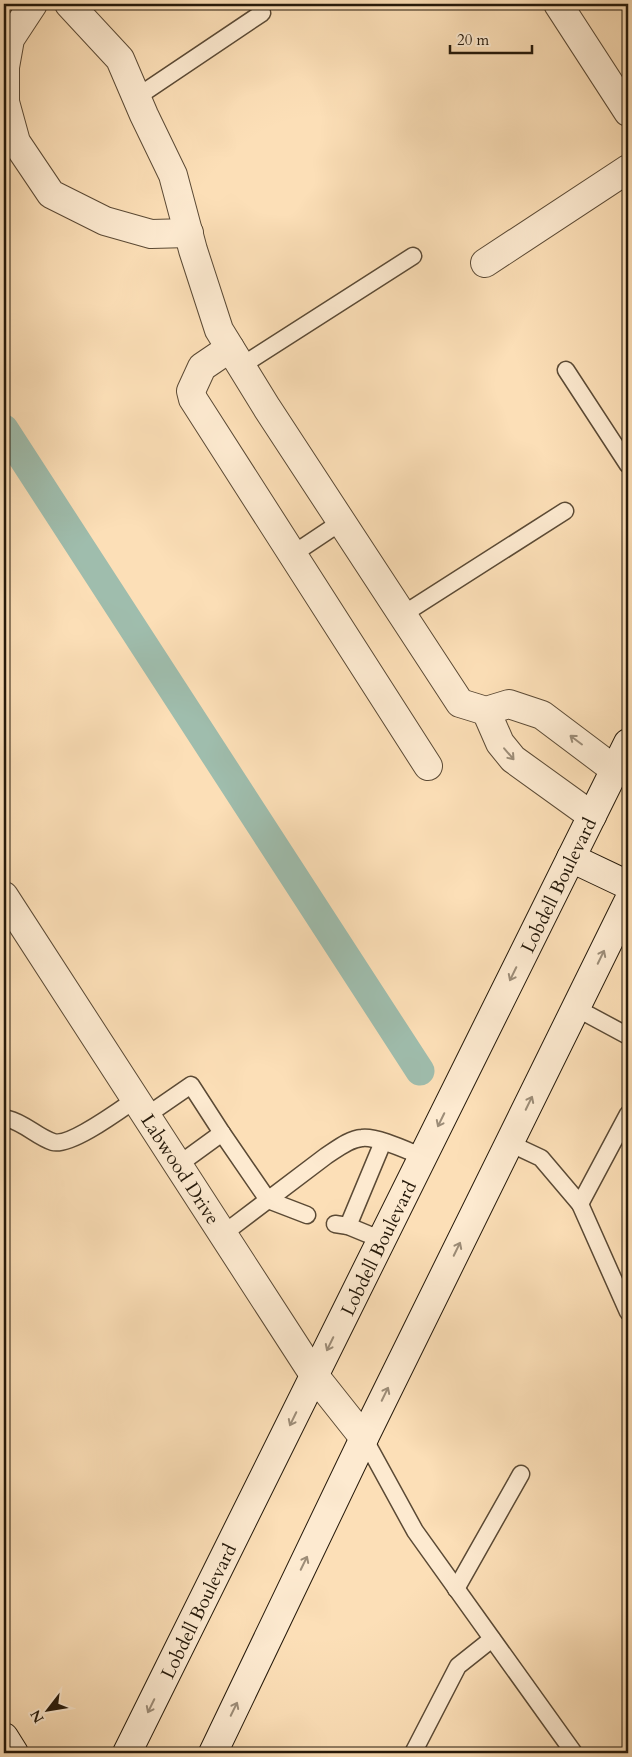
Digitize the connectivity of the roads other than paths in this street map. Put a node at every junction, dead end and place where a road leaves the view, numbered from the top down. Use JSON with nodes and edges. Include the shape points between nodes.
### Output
{"nodes":[{"id":1,"x":33,"y":4,"type":"edge"},
{"id":2,"x":69,"y":4,"type":"edge"},
{"id":3,"x":558,"y":4,"type":"edge"},
{"id":4,"x":262,"y":13,"type":"dead end"},
{"id":5,"x":137,"y":97,"type":"junction"},
{"id":6,"x":628,"y":112,"type":"edge"},
{"id":7,"x":628,"y":169,"type":"edge"},
{"id":8,"x":189,"y":233,"type":"junction"},
{"id":9,"x":413,"y":256,"type":"dead end"},
{"id":10,"x":485,"y":263,"type":"dead end"},
{"id":11,"x":236,"y":357,"type":"junction"},
{"id":12,"x":566,"y":370,"type":"dead end"},
{"id":13,"x":628,"y":465,"type":"edge"},
{"id":14,"x":565,"y":511,"type":"dead end"},
{"id":15,"x":342,"y":522,"type":"junction"},
{"id":16,"x":292,"y":554,"type":"junction"},
{"id":17,"x":402,"y":615,"type":"junction"},
{"id":18,"x":486,"y":711,"type":"junction"},
{"id":19,"x":628,"y":742,"type":"edge"},
{"id":20,"x":428,"y":766,"type":"dead end"},
{"id":21,"x":615,"y":770,"type":"junction"},
{"id":22,"x":592,"y":816,"type":"junction"},
{"id":23,"x":571,"y":858,"type":"junction"},
{"id":24,"x":628,"y":885,"type":"edge"},
{"id":25,"x":4,"y":896,"type":"edge"},
{"id":26,"x":628,"y":902,"type":"edge"},
{"id":27,"x":576,"y":1008,"type":"junction"},
{"id":28,"x":628,"y":1036,"type":"edge"},
{"id":29,"x":141,"y":1108,"type":"junction"},
{"id":30,"x":628,"y":1114,"type":"edge"},
{"id":31,"x":4,"y":1122,"type":"edge"},
{"id":32,"x":222,"y":1134,"type":"junction"},
{"id":33,"x":383,"y":1142,"type":"junction"},
{"id":34,"x":509,"y":1143,"type":"junction"},
{"id":35,"x":423,"y":1157,"type":"junction"},
{"id":36,"x":178,"y":1165,"type":"junction"},
{"id":37,"x":268,"y":1200,"type":"junction"},
{"id":38,"x":580,"y":1204,"type":"junction"},
{"id":39,"x":306,"y":1215,"type":"dead end"},
{"id":40,"x":223,"y":1234,"type":"junction"},
{"id":41,"x":382,"y":1240,"type":"junction"},
{"id":42,"x":628,"y":1312,"type":"edge"},
{"id":43,"x":314,"y":1376,"type":"junction"},
{"id":44,"x":364,"y":1438,"type":"junction"},
{"id":45,"x":521,"y":1474,"type":"dead end"},
{"id":46,"x":456,"y":1588,"type":"junction"},
{"id":47,"x":492,"y":1639,"type":"junction"},
{"id":48,"x":4,"y":1737,"type":"edge"},
{"id":49,"x":14,"y":1753,"type":"edge"},
{"id":50,"x":127,"y":1753,"type":"edge"},
{"id":51,"x":212,"y":1753,"type":"edge"},
{"id":52,"x":413,"y":1753,"type":"edge"},
{"id":53,"x":574,"y":1753,"type":"edge"}],
"edges":[{"from":1,"to":8,"type":"street","via":[[10,39],[5,68],[5,102],[16,142],[51,194],[105,221],[151,234]]},
{"from":2,"to":5,"type":"street","via":[[120,59]]},
{"from":3,"to":6,"type":"street"},
{"from":4,"to":5,"type":"lane"},
{"from":5,"to":8,"type":"street","via":[[173,175]]},
{"from":7,"to":10,"type":"street"},
{"from":8,"to":11,"type":"street","via":[[219,330]]},
{"from":9,"to":11,"type":"lane"},
{"from":11,"to":15,"type":"street"},
{"from":11,"to":16,"type":"street","via":[[202,367],[191,391],[193,399]]},
{"from":12,"to":13,"type":"lane"},
{"from":14,"to":17,"type":"lane"},
{"from":15,"to":16,"type":"lane"},
{"from":15,"to":17,"type":"street"},
{"from":16,"to":20,"type":"street"},
{"from":17,"to":18,"type":"street","via":[[460,704]]},
{"from":21,"to":18,"type":"street","one_way":true,"via":[[542,715],[509,704]]},
{"from":18,"to":22,"type":"street","one_way":true,"via":[[500,743],[513,759]]},
{"from":19,"to":21,"type":"street","name":"Lobdell Boulevard"},
{"from":21,"to":22,"type":"street","name":"Lobdell Boulevard"},
{"from":22,"to":23,"type":"street","name":"Lobdell Boulevard"},
{"from":23,"to":24,"type":"street"},
{"from":23,"to":35,"type":"street","name":"Lobdell Boulevard","one_way":true},
{"from":25,"to":29,"type":"street","name":"Labwood Drive"},
{"from":27,"to":26,"type":"street","one_way":true},
{"from":27,"to":28,"type":"lane"},
{"from":34,"to":27,"type":"street","one_way":true},
{"from":29,"to":31,"type":"lane","via":[[58,1143],[18,1122]]},
{"from":29,"to":32,"type":"lane","via":[[191,1085]]},
{"from":29,"to":36,"type":"street","name":"Labwood Drive"},
{"from":30,"to":38,"type":"lane"},
{"from":32,"to":36,"type":"lane"},
{"from":32,"to":37,"type":"lane"},
{"from":33,"to":35,"type":"lane"},
{"from":33,"to":37,"type":"lane","via":[[362,1138],[345,1144]]},
{"from":33,"to":41,"type":"lane","via":[[342,1225]]},
{"from":34,"to":38,"type":"lane","via":[[542,1158]]},
{"from":44,"to":34,"type":"street","one_way":true},
{"from":35,"to":41,"type":"street","name":"Lobdell Boulevard"},
{"from":36,"to":40,"type":"street","name":"Labwood Drive"},
{"from":37,"to":39,"type":"lane"},
{"from":37,"to":40,"type":"lane"},
{"from":38,"to":42,"type":"lane"},
{"from":40,"to":43,"type":"street","name":"Labwood Drive"},
{"from":41,"to":43,"type":"street","name":"Lobdell Boulevard","one_way":true},
{"from":43,"to":44,"type":"street","name":"Labwood Drive"},
{"from":43,"to":50,"type":"street","name":"Lobdell Boulevard","one_way":true},
{"from":44,"to":46,"type":"lane","via":[[415,1531]]},
{"from":51,"to":44,"type":"street","one_way":true},
{"from":45,"to":46,"type":"lane"},
{"from":46,"to":47,"type":"lane"},
{"from":47,"to":52,"type":"lane","via":[[458,1666]]},
{"from":47,"to":53,"type":"lane"},
{"from":48,"to":49,"type":"street"}]}
